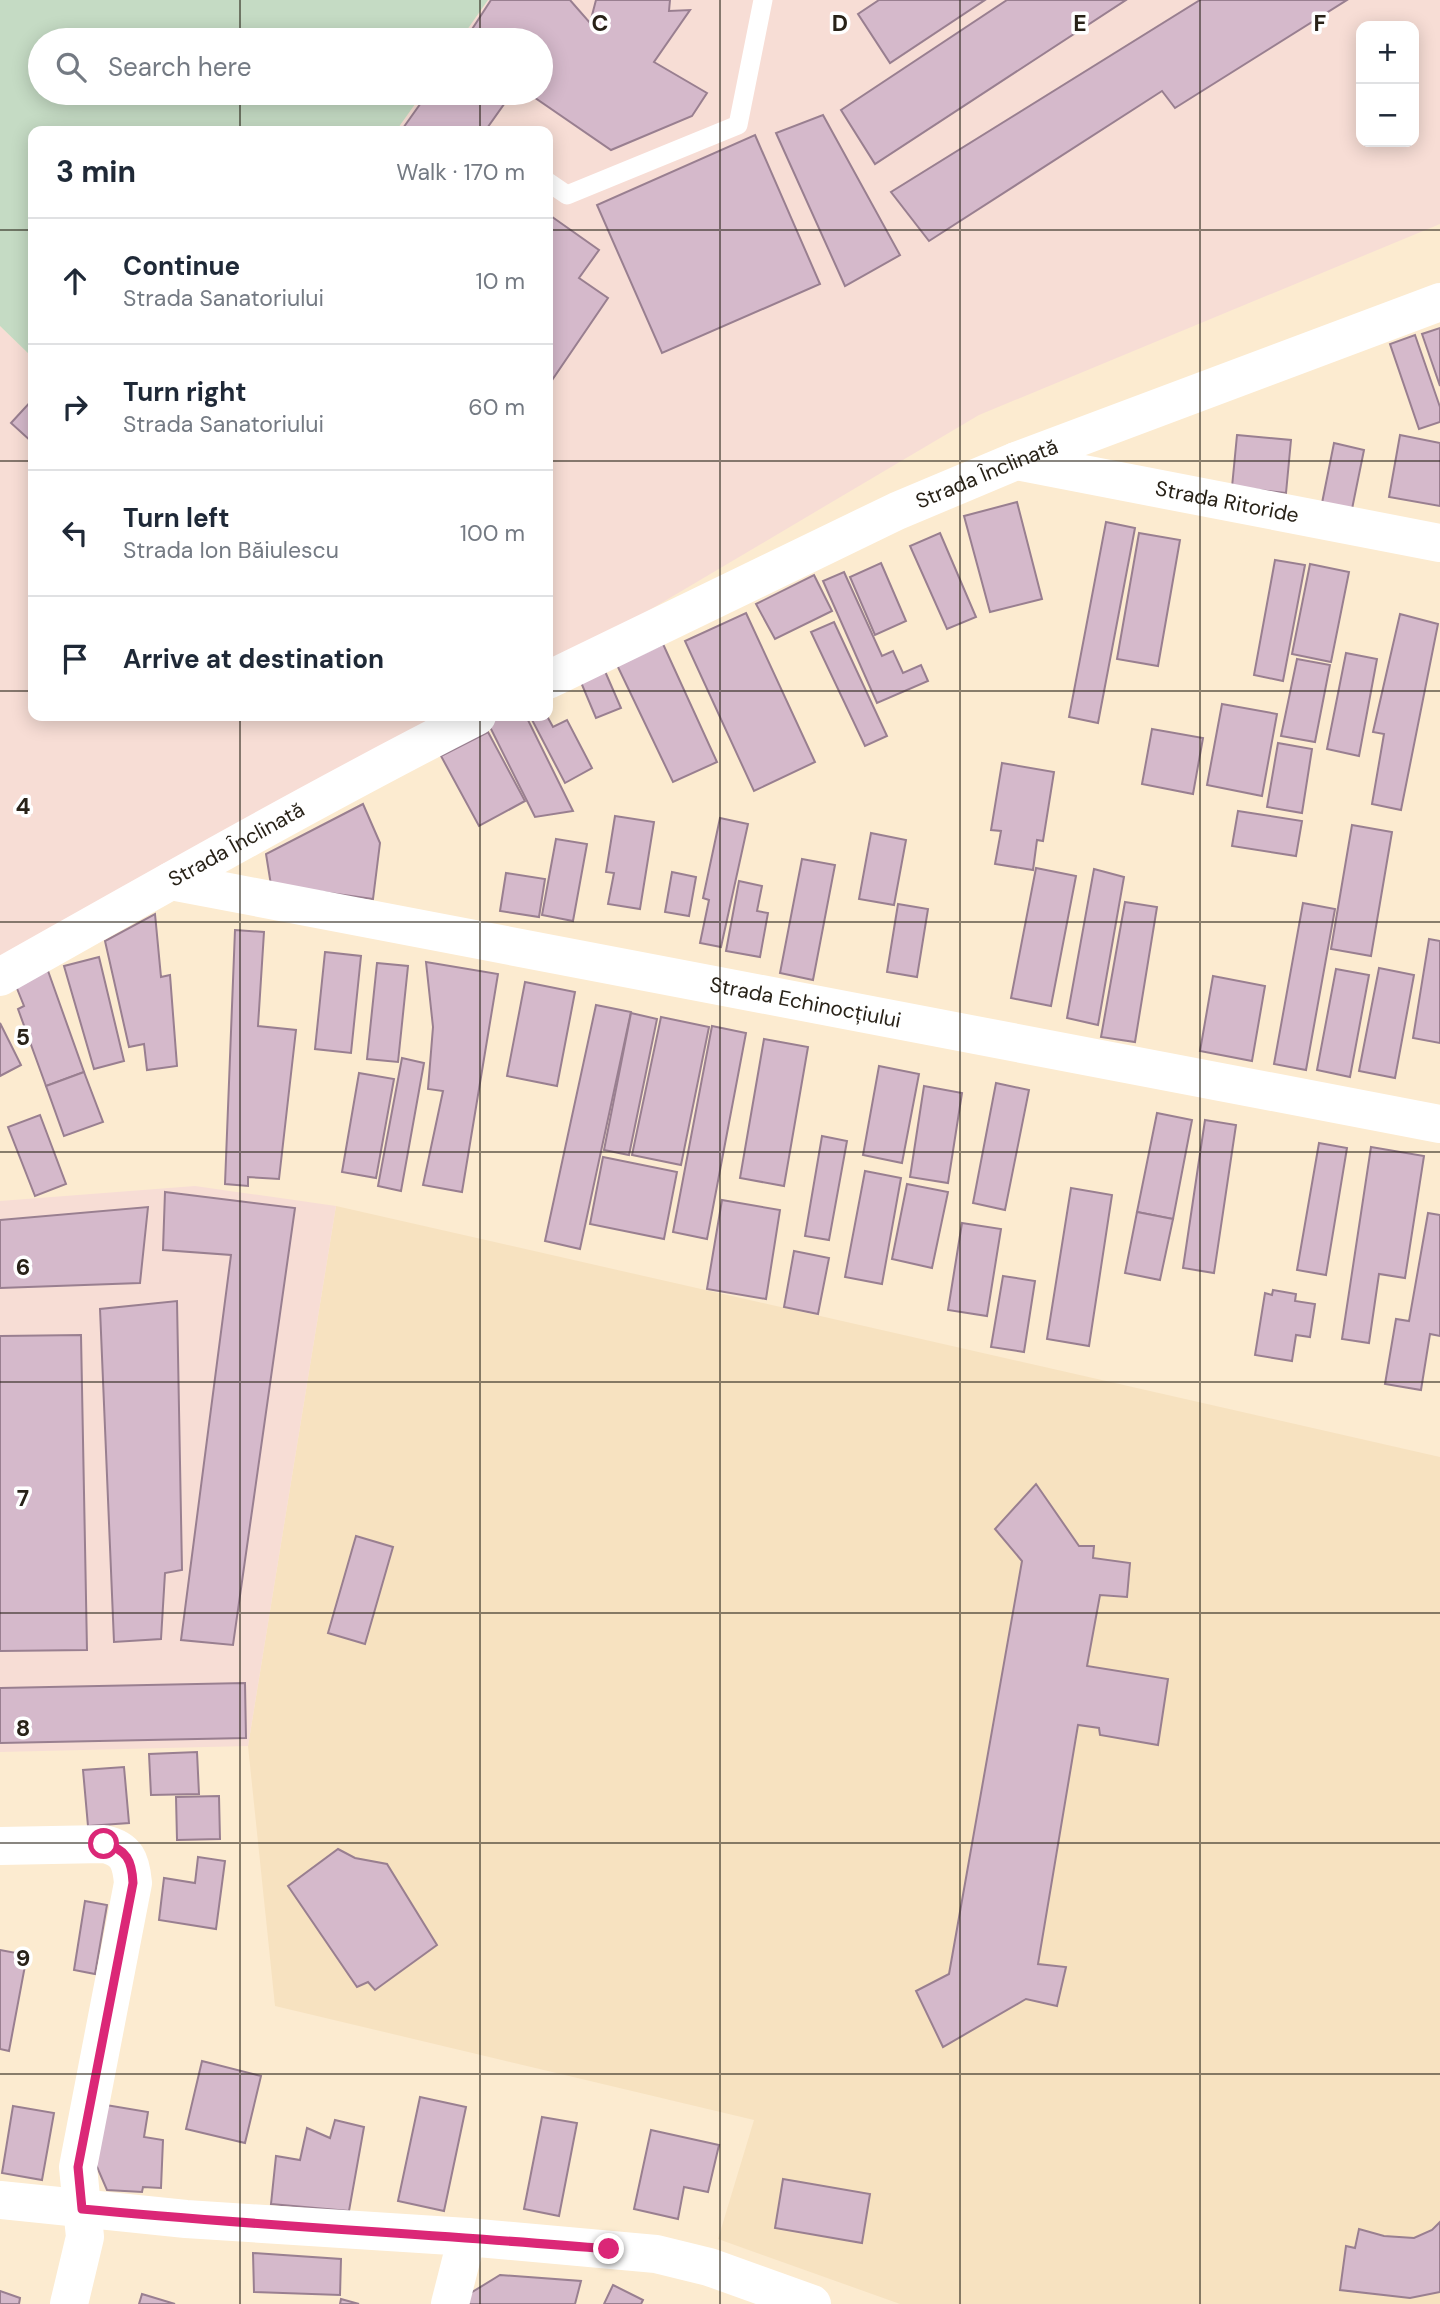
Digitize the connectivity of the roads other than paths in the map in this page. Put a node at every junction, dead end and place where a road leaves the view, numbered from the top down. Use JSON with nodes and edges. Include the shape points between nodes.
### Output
{"nodes":[{"id":1,"x":762,"y":0,"type":"edge"},
{"id":2,"x":553,"y":185,"type":"edge"},
{"id":3,"x":1440,"y":302,"type":"edge"},
{"id":4,"x":1016,"y":461,"type":"junction"},
{"id":5,"x":1440,"y":543,"type":"edge"},
{"id":6,"x":553,"y":678,"type":"edge"},
{"id":7,"x":467,"y":721,"type":"edge"},
{"id":8,"x":171,"y":881,"type":"junction"},
{"id":9,"x":0,"y":977,"type":"edge"},
{"id":10,"x":1440,"y":1124,"type":"edge"},
{"id":11,"x":0,"y":1846,"type":"edge"},
{"id":12,"x":0,"y":2200,"type":"edge"},
{"id":13,"x":82,"y":2209,"type":"junction"},
{"id":14,"x":467,"y":2237,"type":"junction"},
{"id":15,"x":69,"y":2304,"type":"edge"},
{"id":16,"x":450,"y":2304,"type":"edge"},
{"id":17,"x":812,"y":2304,"type":"edge"}],
"edges":[{"from":1,"to":2,"type":"lane","via":[[737,125],[567,195]]},
{"from":3,"to":4,"type":"street","name":"Strada Înclinată"},
{"from":4,"to":5,"type":"street","name":"Strada Ritoride"},
{"from":4,"to":6,"type":"street","name":"Strada Înclinată","via":[[885,517]]},
{"from":7,"to":8,"type":"street","name":"Strada Înclinată"},
{"from":8,"to":9,"type":"street","name":"Strada Înclinată"},
{"from":8,"to":10,"type":"street","name":"Strada Echinocțiului"},
{"from":11,"to":13,"type":"street","via":[[104,1844],[123,1853],[132,1866],[133,1883],[78,2167]]},
{"from":12,"to":13,"type":"street"},
{"from":13,"to":14,"type":"street"},
{"from":13,"to":15,"type":"street","via":[[85,2237]]},
{"from":14,"to":16,"type":"street"},
{"from":14,"to":17,"type":"street","via":[[656,2255],[709,2267]]}]}
